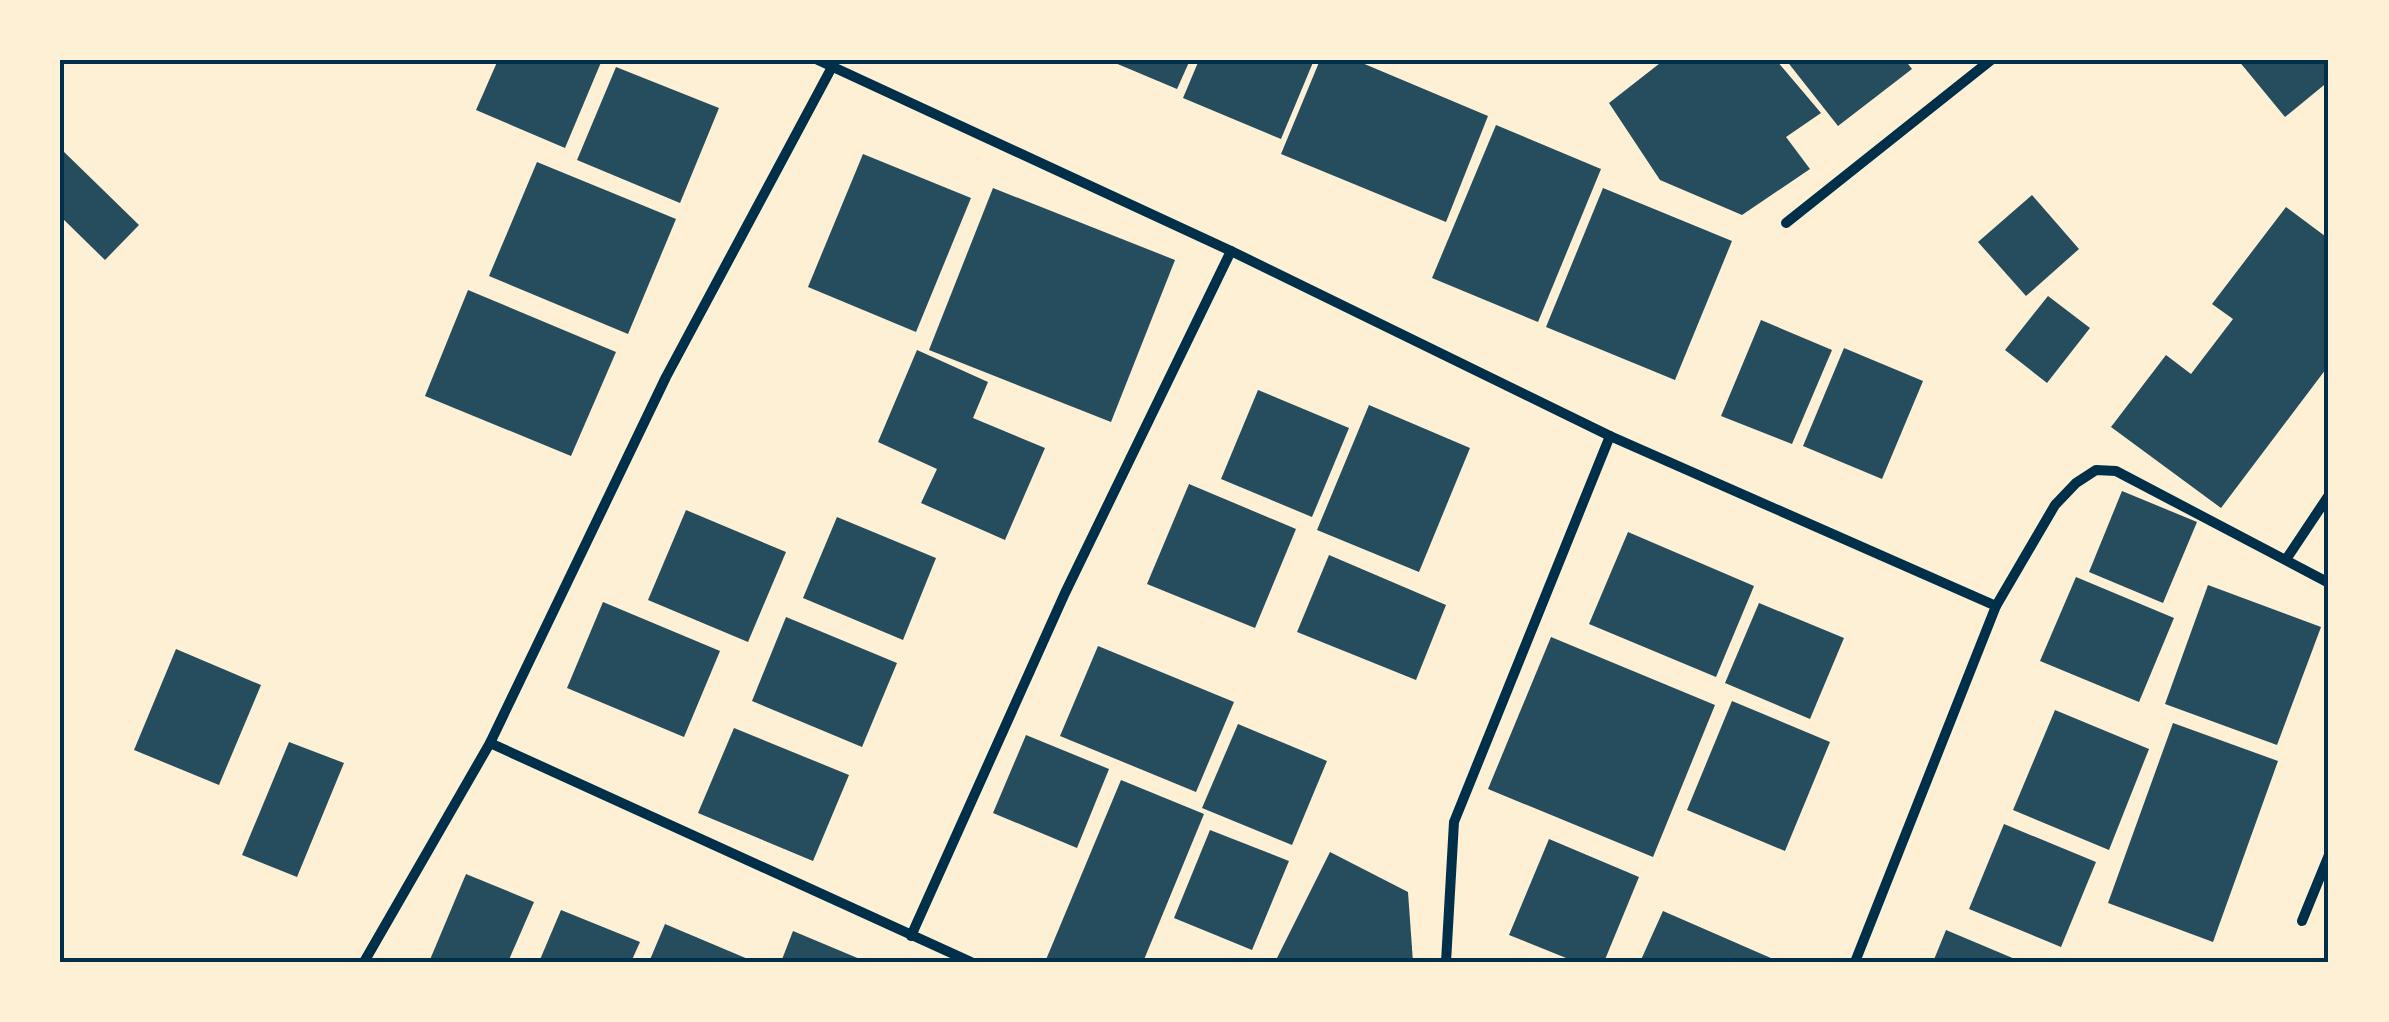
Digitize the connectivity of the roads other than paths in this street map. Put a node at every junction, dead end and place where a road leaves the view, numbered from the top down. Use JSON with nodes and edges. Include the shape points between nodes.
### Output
{"nodes":[{"id":1,"x":818,"y":60,"type":"edge"},
{"id":2,"x":1992,"y":60,"type":"edge"},
{"id":3,"x":832,"y":67,"type":"junction"},
{"id":4,"x":1786,"y":223,"type":"dead end"},
{"id":5,"x":1230,"y":251,"type":"junction"},
{"id":6,"x":1610,"y":436,"type":"junction"},
{"id":7,"x":2329,"y":495,"type":"edge"},
{"id":8,"x":2287,"y":558,"type":"junction"},
{"id":9,"x":2329,"y":583,"type":"edge"},
{"id":10,"x":1996,"y":606,"type":"junction"},
{"id":11,"x":490,"y":743,"type":"junction"},
{"id":12,"x":2329,"y":855,"type":"edge"},
{"id":13,"x":2302,"y":922,"type":"dead end"},
{"id":14,"x":911,"y":936,"type":"junction"},
{"id":15,"x":364,"y":962,"type":"edge"},
{"id":16,"x":971,"y":962,"type":"edge"},
{"id":17,"x":1446,"y":962,"type":"edge"},
{"id":18,"x":1854,"y":962,"type":"edge"}],
"edges":[{"from":1,"to":3,"type":"street"},
{"from":2,"to":4,"type":"street"},
{"from":3,"to":5,"type":"street"},
{"from":3,"to":11,"type":"street","via":[[666,377]]},
{"from":5,"to":6,"type":"street"},
{"from":5,"to":14,"type":"street"},
{"from":6,"to":10,"type":"street"},
{"from":6,"to":17,"type":"street","via":[[1454,822]]},
{"from":7,"to":8,"type":"street"},
{"from":8,"to":9,"type":"street"},
{"from":8,"to":10,"type":"street","via":[[2116,471],[2096,470],[2055,505]]},
{"from":10,"to":18,"type":"street"},
{"from":11,"to":14,"type":"street"},
{"from":11,"to":15,"type":"street"},
{"from":12,"to":13,"type":"street"},
{"from":14,"to":16,"type":"street"}]}
